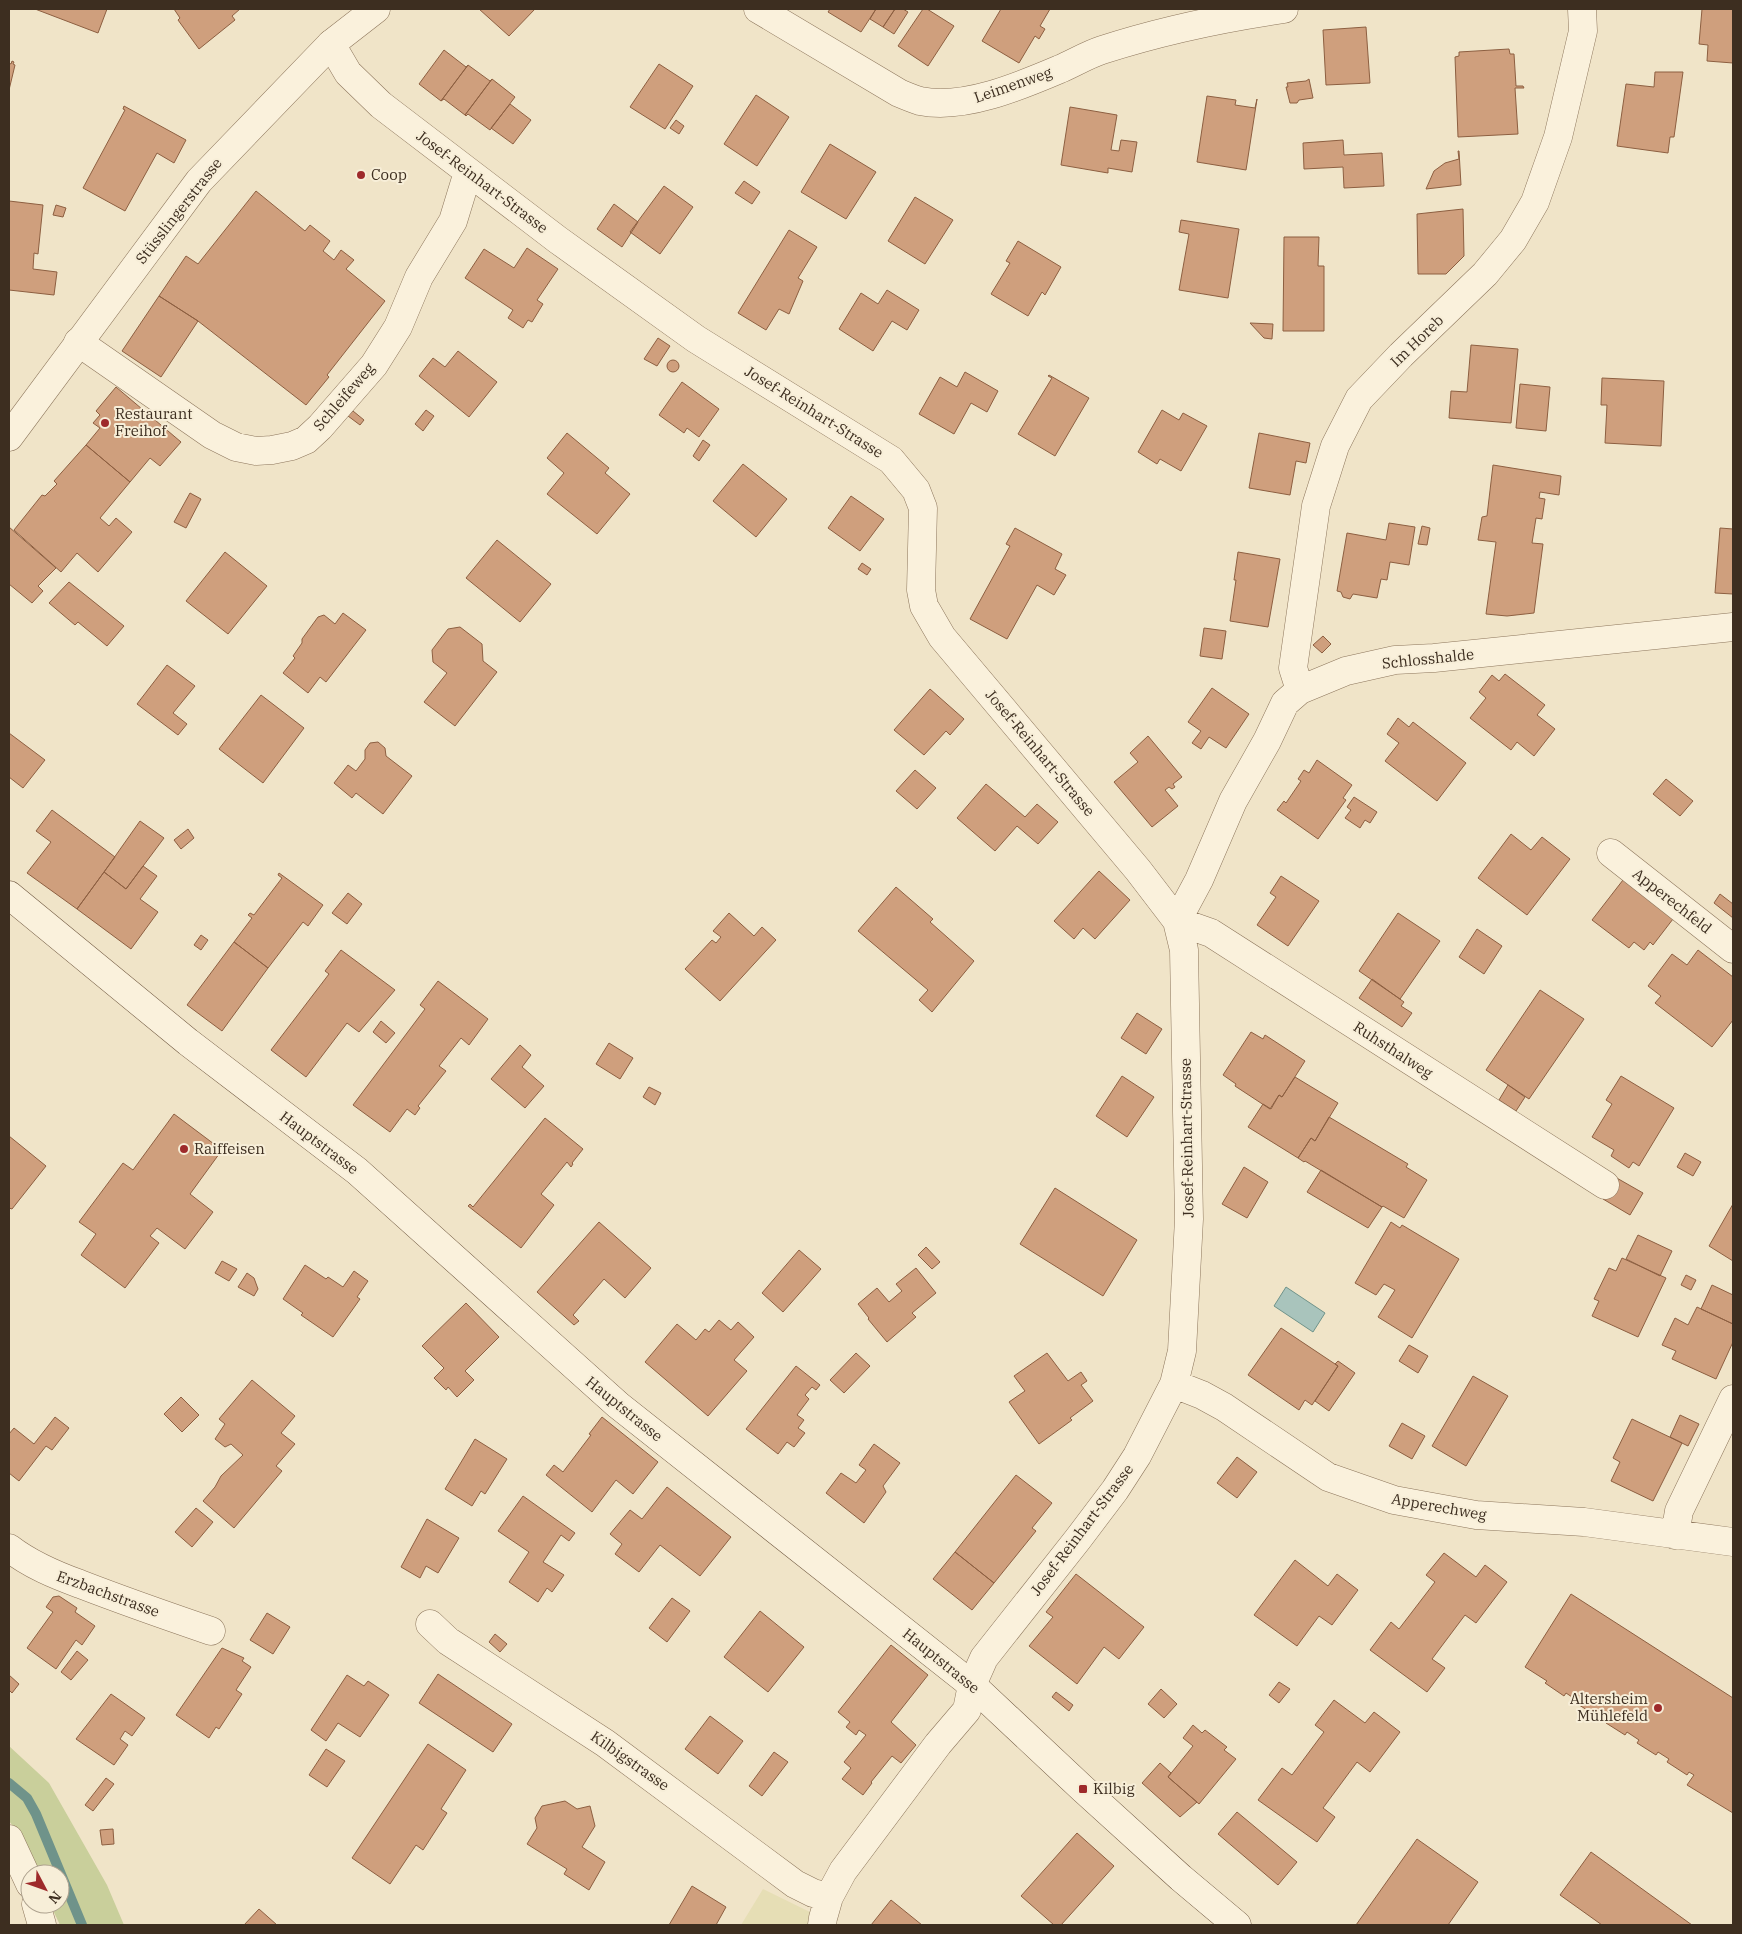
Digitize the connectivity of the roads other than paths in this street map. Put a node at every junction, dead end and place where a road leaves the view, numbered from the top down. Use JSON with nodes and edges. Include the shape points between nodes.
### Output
{"nodes":[{"id":1,"x":758,"y":9,"type":"edge"},
{"id":2,"x":1284,"y":9,"type":"edge"},
{"id":3,"x":1582,"y":9,"type":"edge"},
{"id":4,"x":369,"y":11,"type":"edge"},
{"id":5,"x":1225,"y":14,"type":"edge"},
{"id":6,"x":331,"y":44,"type":"junction"},
{"id":7,"x":468,"y":172,"type":"junction"},
{"id":8,"x":78,"y":342,"type":"junction"},
{"id":9,"x":9,"y":438,"type":"edge"},
{"id":10,"x":1733,"y":627,"type":"edge"},
{"id":11,"x":1300,"y":690,"type":"junction"},
{"id":12,"x":1611,"y":853,"type":"dead end"},
{"id":13,"x":9,"y":895,"type":"edge"},
{"id":14,"x":1178,"y":921,"type":"junction"},
{"id":15,"x":1733,"y":949,"type":"edge"},
{"id":16,"x":1605,"y":1185,"type":"dead end"},
{"id":17,"x":1174,"y":1384,"type":"junction"},
{"id":18,"x":1733,"y":1400,"type":"edge"},
{"id":19,"x":1675,"y":1534,"type":"junction"},
{"id":20,"x":1733,"y":1542,"type":"edge"},
{"id":21,"x":9,"y":1548,"type":"edge"},
{"id":22,"x":430,"y":1624,"type":"dead end"},
{"id":23,"x":211,"y":1631,"type":"dead end"},
{"id":24,"x":972,"y":1685,"type":"junction"},
{"id":25,"x":9,"y":1839,"type":"edge"},
{"id":26,"x":21,"y":1864,"type":"edge"},
{"id":27,"x":829,"y":1897,"type":"junction"},
{"id":28,"x":822,"y":1925,"type":"edge"},
{"id":29,"x":1238,"y":1925,"type":"edge"}],
"edges":[{"from":1,"to":5,"type":"street","name":"Leimenweg","via":[[899,93],[937,103],[979,98],[1059,70],[1100,51]]},
{"from":2,"to":5,"type":"street","name":"Leimenweg"},
{"from":3,"to":11,"type":"street","name":"Im Horeb","via":[[1583,31],[1558,137],[1535,202],[1513,240],[1485,274],[1359,399],[1336,446],[1316,506],[1294,668]]},
{"from":4,"to":6,"type":"street","name":"Stüsslingerstrasse"},
{"from":6,"to":7,"type":"street","name":"Josef-Reinhart-Strasse","via":[[348,73],[381,105]]},
{"from":6,"to":8,"type":"street","name":"Stüsslingerstrasse","via":[[199,180]]},
{"from":7,"to":8,"type":"street","name":"Schleifeweg","via":[[453,221],[420,277],[398,327],[374,364],[306,440],[292,446],[256,450],[236,447],[212,435]]},
{"from":7,"to":14,"type":"street","name":"Josef-Reinhart-Strasse","via":[[696,339],[892,460],[916,490],[923,508],[921,590],[924,606],[942,637]]},
{"from":8,"to":9,"type":"street","name":"Stüsslingerstrasse"},
{"from":10,"to":11,"type":"street","name":"Schlosshalde","via":[[1394,660],[1346,671]]},
{"from":11,"to":14,"type":"street","name":"Schlosshalde","via":[[1285,702],[1233,801],[1200,880]]},
{"from":12,"to":15,"type":"street","name":"Apperechfeld"},
{"from":13,"to":24,"type":"street","name":"Hauptstrasse","via":[[188,1042],[357,1171],[618,1405]]},
{"from":14,"to":16,"type":"street","name":"Ruhsthalweg","via":[[1211,933]]},
{"from":14,"to":17,"type":"street","name":"Josef-Reinhart-Strasse","via":[[1184,950],[1189,1218],[1182,1350]]},
{"from":17,"to":19,"type":"street","name":"Apperechweg","via":[[1224,1407],[1328,1477],[1387,1498],[1476,1515],[1584,1522]]},
{"from":17,"to":24,"type":"street","name":"Josef-Reinhart-Strasse","via":[[1133,1463],[984,1658]]},
{"from":18,"to":19,"type":"street","via":[[1679,1512]]},
{"from":19,"to":20,"type":"street","name":"Apperechweg"},
{"from":21,"to":23,"type":"street","name":"Erzbachstrasse","via":[[60,1577]]},
{"from":22,"to":27,"type":"street","name":"Kilbigstrasse","via":[[448,1641],[605,1743],[795,1884]]},
{"from":24,"to":27,"type":"street","via":[[967,1710],[843,1871]]},
{"from":24,"to":29,"type":"street","name":"Hauptstrasse","via":[[1112,1816]]},
{"from":25,"to":26,"type":"street"},
{"from":27,"to":28,"type":"street"}]}
